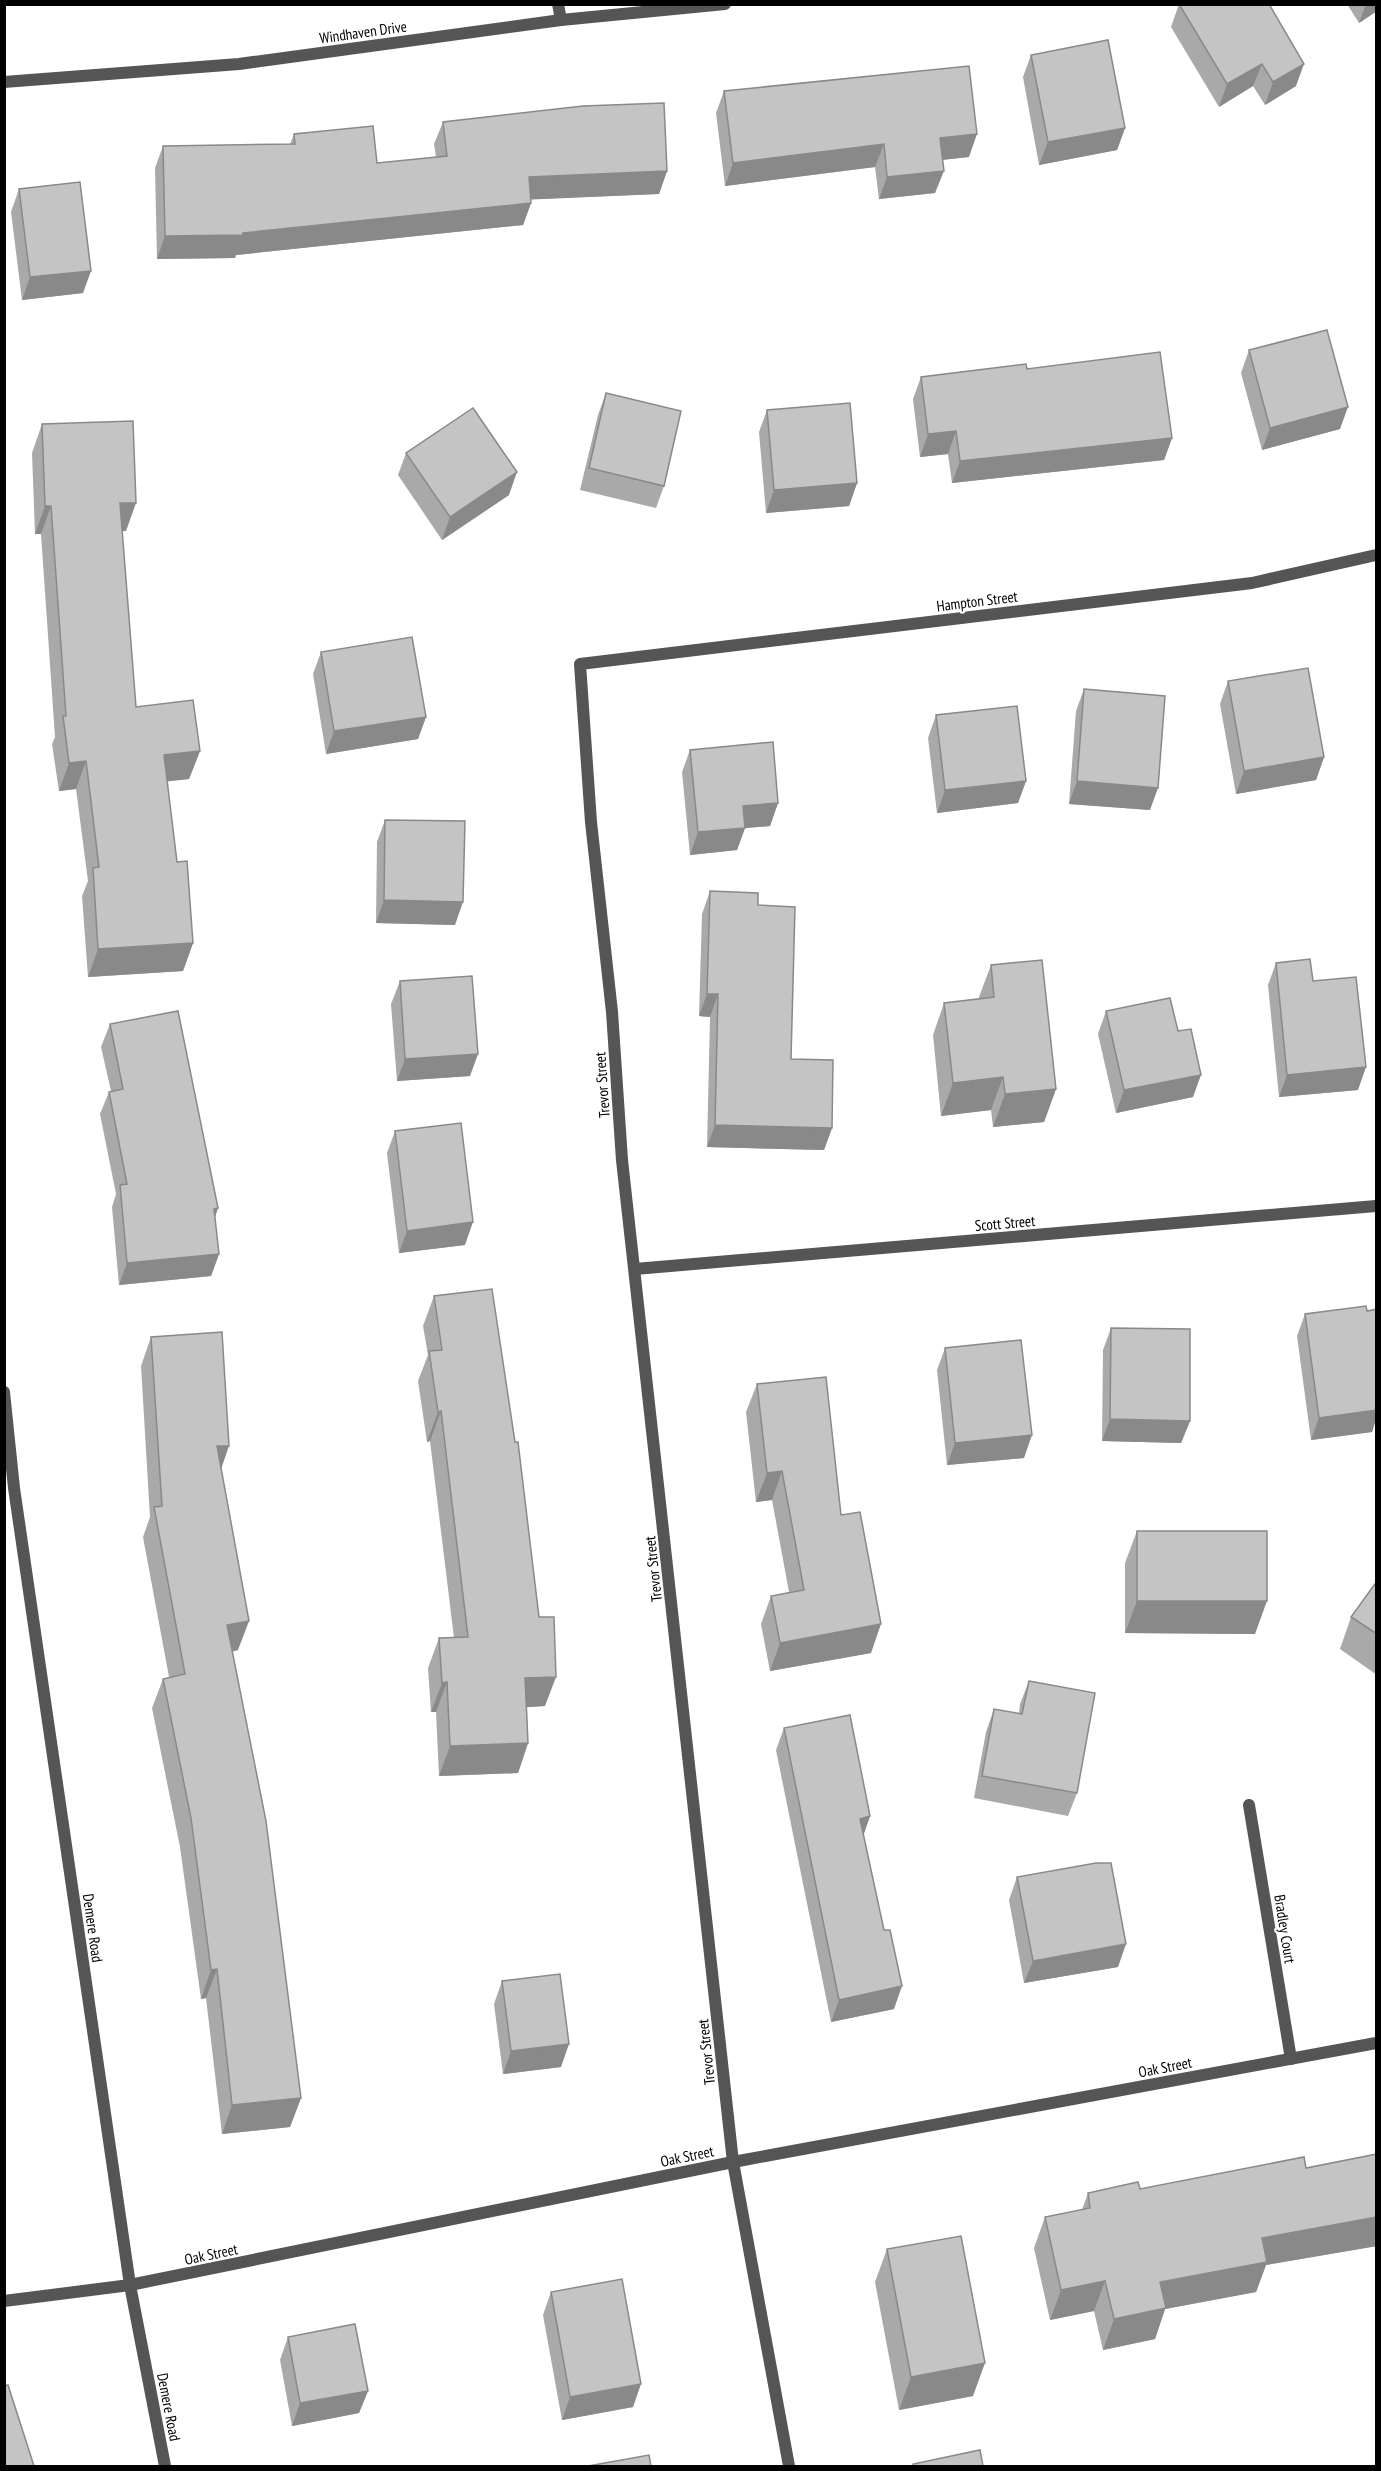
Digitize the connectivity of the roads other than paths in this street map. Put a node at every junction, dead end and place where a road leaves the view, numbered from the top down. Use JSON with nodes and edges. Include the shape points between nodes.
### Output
{"nodes":[{"id":1,"x":558,"y":4,"type":"edge"},
{"id":2,"x":725,"y":4,"type":"edge"},
{"id":3,"x":561,"y":20,"type":"junction"},
{"id":4,"x":4,"y":82,"type":"edge"},
{"id":5,"x":1377,"y":555,"type":"edge"},
{"id":6,"x":580,"y":664,"type":"joint"},
{"id":7,"x":1377,"y":1206,"type":"edge"},
{"id":8,"x":635,"y":1269,"type":"junction"},
{"id":9,"x":4,"y":1392,"type":"edge"},
{"id":10,"x":1249,"y":1805,"type":"dead end"},
{"id":11,"x":1377,"y":2043,"type":"edge"},
{"id":12,"x":1291,"y":2059,"type":"junction"},
{"id":13,"x":734,"y":2162,"type":"junction"},
{"id":14,"x":130,"y":2285,"type":"junction"},
{"id":15,"x":4,"y":2301,"type":"edge"},
{"id":16,"x":165,"y":2466,"type":"edge"},
{"id":17,"x":789,"y":2466,"type":"edge"}],
"edges":[{"from":1,"to":3,"type":"street"},
{"from":2,"to":3,"type":"street","name":"Windhaven Drive"},
{"from":3,"to":4,"type":"street","name":"Windhaven Drive","via":[[239,64]]},
{"from":5,"to":6,"type":"street","name":"Hampton Street","via":[[1252,583]]},
{"from":6,"to":8,"type":"street","name":"Trevor Street","via":[[591,822]]},
{"from":7,"to":8,"type":"street","name":"Scott Street"},
{"from":8,"to":13,"type":"street","name":"Trevor Street"},
{"from":9,"to":14,"type":"street","name":"Demere Road","via":[[14,1488]]},
{"from":10,"to":12,"type":"street","name":"Bradley Court"},
{"from":11,"to":12,"type":"street","name":"Oak Street"},
{"from":12,"to":13,"type":"street","name":"Oak Street"},
{"from":13,"to":14,"type":"street","name":"Oak Street"},
{"from":13,"to":17,"type":"street","name":"Trevor Street"},
{"from":14,"to":15,"type":"street","name":"Oak Street"},
{"from":14,"to":16,"type":"street","name":"Demere Road"}]}
